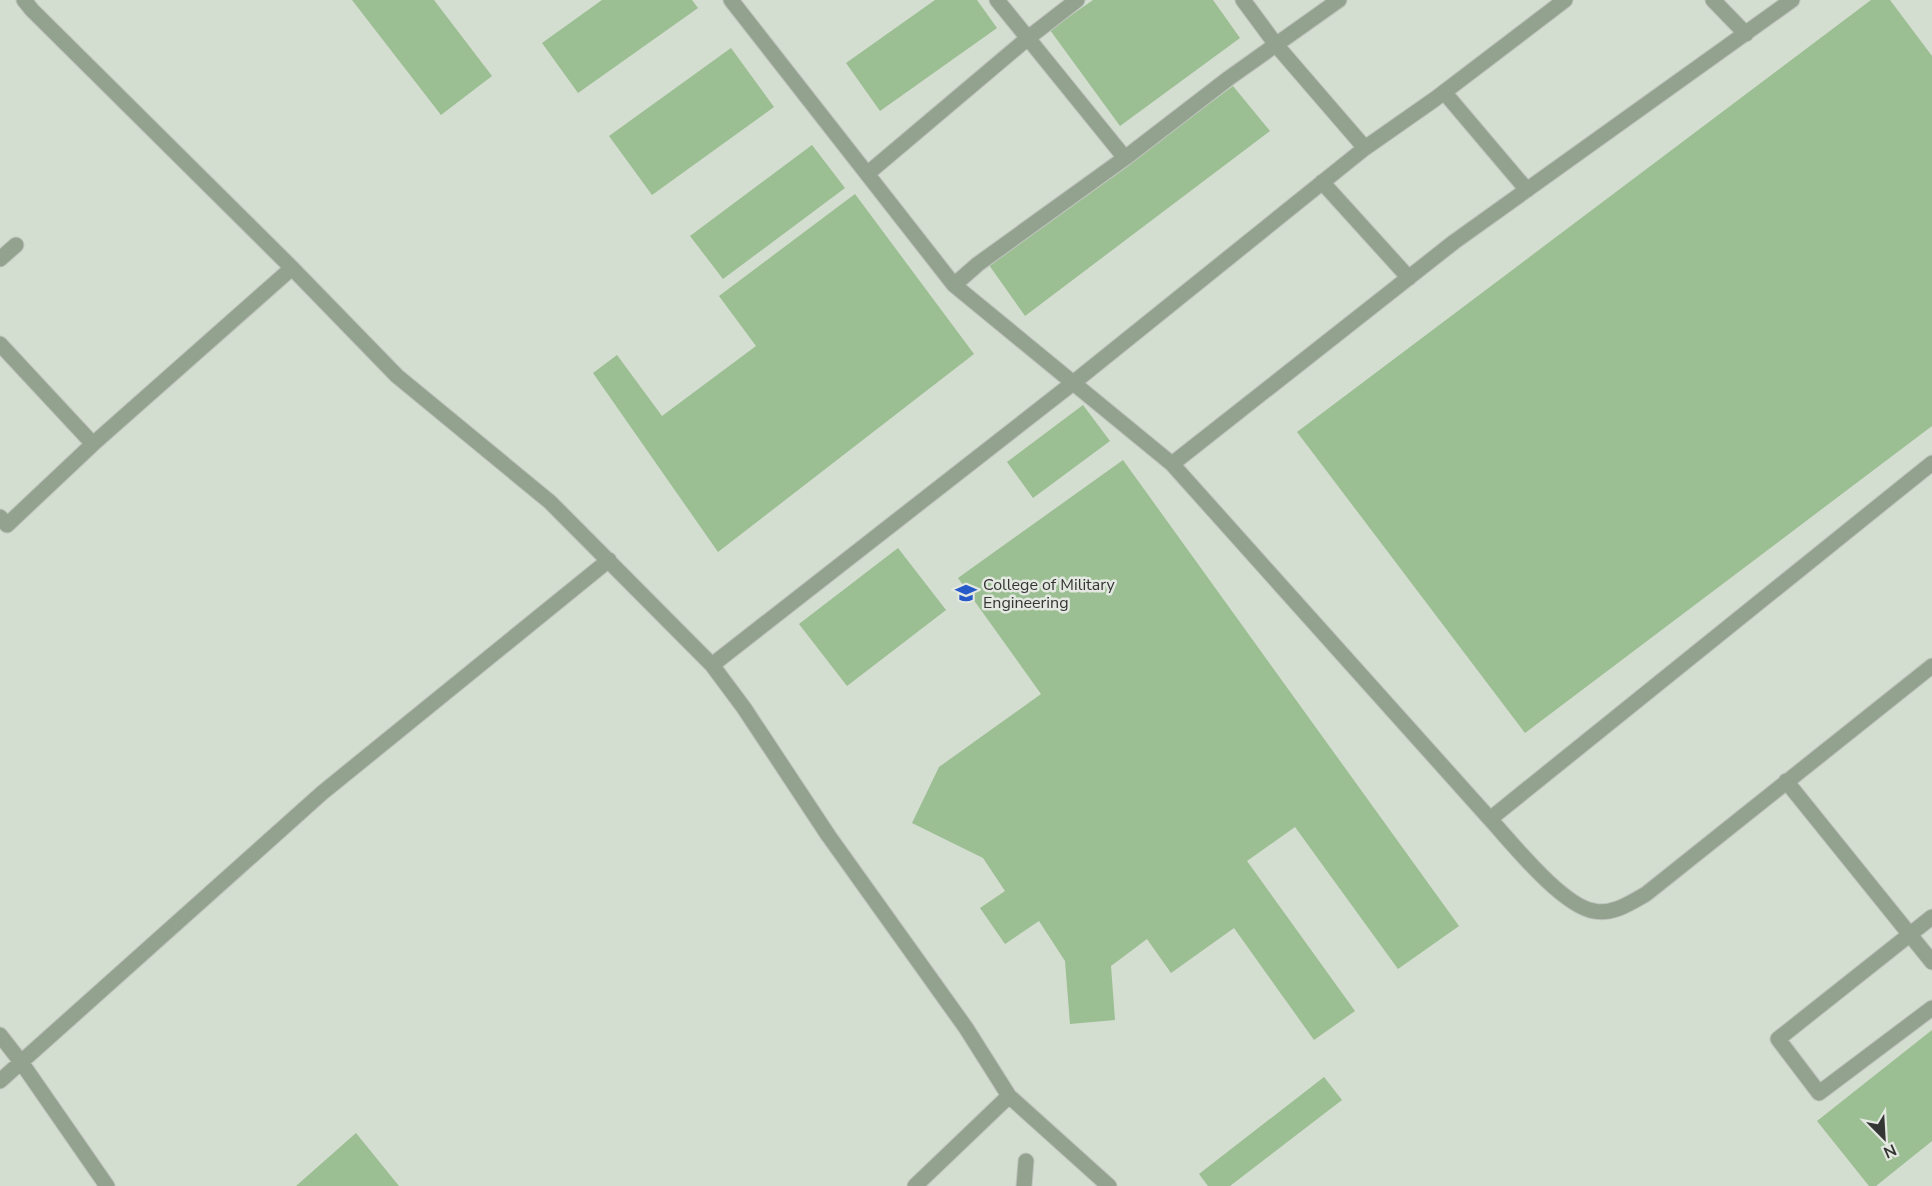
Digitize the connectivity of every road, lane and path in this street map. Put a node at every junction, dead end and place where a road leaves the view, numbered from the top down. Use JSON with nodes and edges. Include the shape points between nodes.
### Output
{"nodes":[{"id":1,"x":24,"y":0,"type":"edge"},
{"id":2,"x":731,"y":0,"type":"edge"},
{"id":3,"x":997,"y":0,"type":"edge"},
{"id":4,"x":1077,"y":0,"type":"edge"},
{"id":5,"x":1244,"y":0,"type":"edge"},
{"id":6,"x":1339,"y":0,"type":"edge"},
{"id":7,"x":1565,"y":0,"type":"edge"},
{"id":8,"x":1713,"y":0,"type":"edge"},
{"id":9,"x":1792,"y":0,"type":"edge"},
{"id":10,"x":1746,"y":34,"type":"junction"},
{"id":11,"x":1028,"y":38,"type":"junction"},
{"id":12,"x":1277,"y":46,"type":"junction"},
{"id":13,"x":1444,"y":92,"type":"junction"},
{"id":14,"x":1365,"y":148,"type":"junction"},
{"id":15,"x":1125,"y":158,"type":"junction"},
{"id":16,"x":867,"y":174,"type":"junction"},
{"id":17,"x":1322,"y":182,"type":"junction"},
{"id":18,"x":1527,"y":190,"type":"junction"},
{"id":19,"x":16,"y":244,"type":"dead end"},
{"id":20,"x":0,"y":259,"type":"edge"},
{"id":21,"x":292,"y":268,"type":"junction"},
{"id":22,"x":1409,"y":278,"type":"junction"},
{"id":23,"x":954,"y":285,"type":"junction"},
{"id":24,"x":0,"y":344,"type":"edge"},
{"id":25,"x":1073,"y":382,"type":"junction"},
{"id":26,"x":93,"y":444,"type":"junction"},
{"id":27,"x":1932,"y":463,"type":"edge"},
{"id":28,"x":1172,"y":464,"type":"junction"},
{"id":29,"x":0,"y":517,"type":"edge"},
{"id":30,"x":609,"y":560,"type":"junction"},
{"id":31,"x":712,"y":664,"type":"junction"},
{"id":32,"x":1932,"y":666,"type":"edge"},
{"id":33,"x":1786,"y":781,"type":"junction"},
{"id":34,"x":1490,"y":819,"type":"junction"},
{"id":35,"x":1932,"y":917,"type":"edge"},
{"id":36,"x":1910,"y":934,"type":"junction"},
{"id":37,"x":1932,"y":962,"type":"edge"},
{"id":38,"x":1932,"y":1008,"type":"edge"},
{"id":39,"x":0,"y":1035,"type":"edge"},
{"id":40,"x":21,"y":1062,"type":"junction"},
{"id":41,"x":0,"y":1081,"type":"edge"},
{"id":42,"x":1010,"y":1096,"type":"junction"},
{"id":43,"x":1026,"y":1161,"type":"dead end"},
{"id":44,"x":108,"y":1186,"type":"edge"},
{"id":45,"x":915,"y":1186,"type":"edge"},
{"id":46,"x":1024,"y":1186,"type":"edge"},
{"id":47,"x":1109,"y":1186,"type":"edge"}],
"edges":[{"from":1,"to":21,"type":"lane"},
{"from":2,"to":16,"type":"lane"},
{"from":3,"to":11,"type":"lane"},
{"from":4,"to":11,"type":"lane"},
{"from":5,"to":12,"type":"lane"},
{"from":6,"to":12,"type":"lane"},
{"from":7,"to":13,"type":"lane"},
{"from":8,"to":10,"type":"lane"},
{"from":9,"to":10,"type":"lane"},
{"from":10,"to":18,"type":"lane"},
{"from":11,"to":15,"type":"lane"},
{"from":11,"to":16,"type":"lane"},
{"from":12,"to":14,"type":"lane"},
{"from":12,"to":15,"type":"lane"},
{"from":13,"to":14,"type":"lane"},
{"from":13,"to":18,"type":"lane"},
{"from":14,"to":17,"type":"lane"},
{"from":15,"to":23,"type":"lane"},
{"from":16,"to":23,"type":"lane"},
{"from":17,"to":22,"type":"lane"},
{"from":17,"to":25,"type":"lane"},
{"from":18,"to":22,"type":"lane"},
{"from":19,"to":20,"type":"lane"},
{"from":21,"to":26,"type":"lane"},
{"from":21,"to":30,"type":"lane","via":[[397,376],[550,502]]},
{"from":22,"to":28,"type":"lane"},
{"from":23,"to":25,"type":"lane"},
{"from":24,"to":26,"type":"lane"},
{"from":25,"to":28,"type":"lane"},
{"from":25,"to":31,"type":"lane"},
{"from":26,"to":29,"type":"lane","via":[[7,525]]},
{"from":27,"to":34,"type":"lane"},
{"from":28,"to":34,"type":"lane"},
{"from":30,"to":31,"type":"lane"},
{"from":30,"to":40,"type":"lane","via":[[322,793]]},
{"from":31,"to":42,"type":"lane"},
{"from":32,"to":33,"type":"lane"},
{"from":33,"to":34,"type":"lane","via":[[1646,894],[1617,910],[1594,911],[1573,903]]},
{"from":33,"to":36,"type":"lane"},
{"from":35,"to":36,"type":"lane"},
{"from":36,"to":37,"type":"lane"},
{"from":36,"to":38,"type":"lane","via":[[1778,1039],[1819,1094]]},
{"from":39,"to":40,"type":"lane"},
{"from":40,"to":41,"type":"lane"},
{"from":40,"to":44,"type":"lane"},
{"from":42,"to":45,"type":"lane"},
{"from":42,"to":47,"type":"lane"},
{"from":43,"to":46,"type":"lane"}]}
